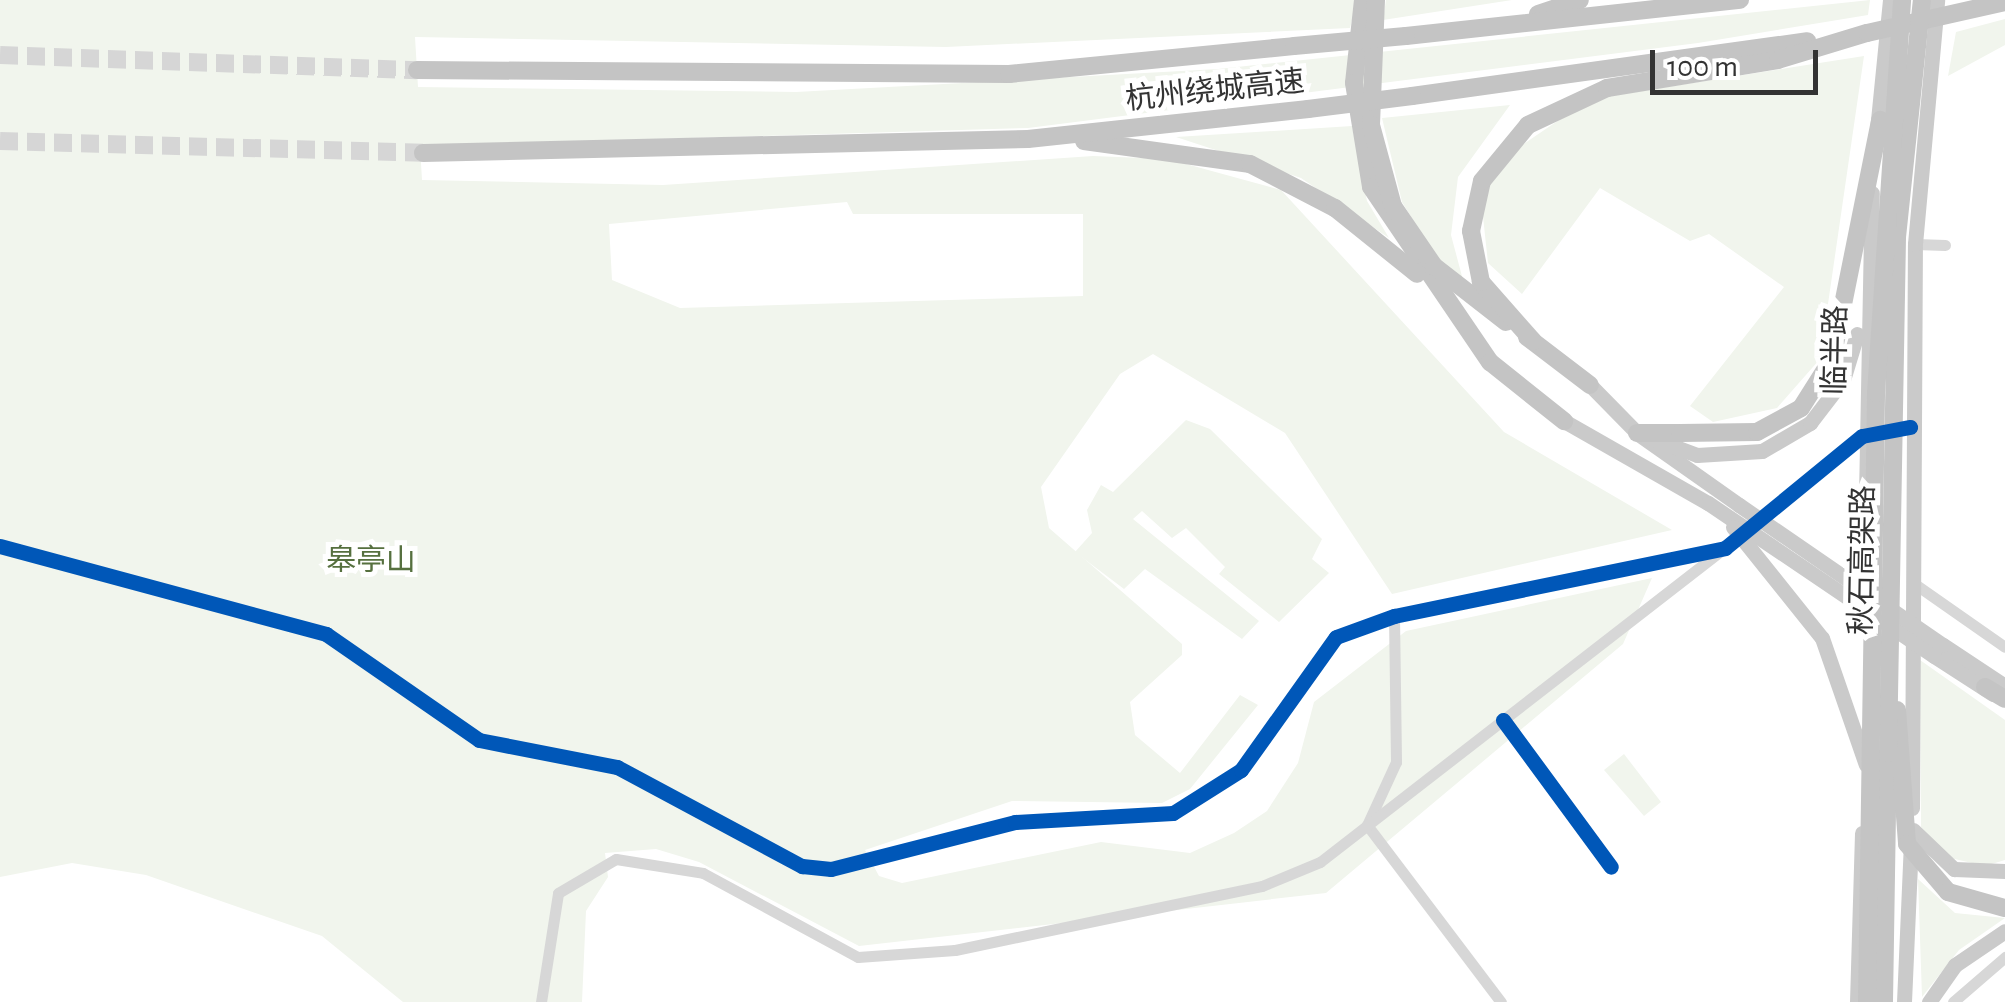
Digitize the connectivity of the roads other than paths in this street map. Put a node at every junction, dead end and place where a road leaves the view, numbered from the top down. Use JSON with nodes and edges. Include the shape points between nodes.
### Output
{"nodes":[{"id":1,"x":1363,"y":0,"type":"edge"},
{"id":2,"x":1376,"y":0,"type":"edge"},
{"id":3,"x":1580,"y":0,"type":"edge"},
{"id":4,"x":1740,"y":0,"type":"edge"},
{"id":5,"x":1890,"y":0,"type":"edge"},
{"id":6,"x":1902,"y":0,"type":"edge"},
{"id":7,"x":1922,"y":0,"type":"edge"},
{"id":8,"x":1937,"y":0,"type":"edge"},
{"id":9,"x":2005,"y":2,"type":"edge"},
{"id":10,"x":1477,"y":29,"type":"junction"},
{"id":11,"x":1868,"y":33,"type":"junction"},
{"id":12,"x":1895,"y":56,"type":"junction"},
{"id":13,"x":417,"y":70,"type":"tunnel mouth"},
{"id":14,"x":1028,"y":139,"type":"junction"},
{"id":15,"x":423,"y":153,"type":"tunnel mouth"},
{"id":16,"x":1916,"y":244,"type":"junction"},
{"id":17,"x":1945,"y":245,"type":"dead end"},
{"id":18,"x":1864,"y":286,"type":"junction"},
{"id":19,"x":1437,"y":290,"type":"junction"},
{"id":20,"x":1533,"y":341,"type":"junction"},
{"id":21,"x":1590,"y":385,"type":"joint"},
{"id":22,"x":1564,"y":421,"type":"joint"},
{"id":23,"x":1910,"y":427,"type":"junction"},
{"id":24,"x":1637,"y":433,"type":"junction"},
{"id":25,"x":1862,"y":436,"type":"junction"},
{"id":26,"x":1708,"y":503,"type":"junction"},
{"id":27,"x":0,"y":546,"type":"edge"},
{"id":28,"x":1725,"y":548,"type":"junction"},
{"id":29,"x":1908,"y":580,"type":"junction"},
{"id":30,"x":1394,"y":616,"type":"junction"},
{"id":31,"x":2005,"y":647,"type":"edge"},
{"id":32,"x":1938,"y":650,"type":"junction"},
{"id":33,"x":1889,"y":674,"type":"junction"},
{"id":34,"x":1985,"y":686,"type":"joint"},
{"id":35,"x":2005,"y":686,"type":"edge"},
{"id":36,"x":2005,"y":702,"type":"edge"},
{"id":37,"x":1503,"y":720,"type":"junction"},
{"id":38,"x":1867,"y":769,"type":"junction"},
{"id":39,"x":1367,"y":826,"type":"junction"},
{"id":40,"x":1912,"y":827,"type":"junction"},
{"id":41,"x":1611,"y":866,"type":"dead end"},
{"id":42,"x":2005,"y":871,"type":"edge"},
{"id":43,"x":2005,"y":908,"type":"edge"},
{"id":44,"x":2005,"y":931,"type":"edge"},
{"id":45,"x":2005,"y":957,"type":"edge"},
{"id":46,"x":540,"y":1002,"type":"edge"},
{"id":47,"x":1501,"y":1002,"type":"edge"},
{"id":48,"x":1857,"y":1002,"type":"edge"},
{"id":49,"x":1867,"y":1002,"type":"edge"},
{"id":50,"x":1884,"y":1002,"type":"edge"},
{"id":51,"x":1904,"y":1002,"type":"edge"},
{"id":52,"x":1929,"y":1002,"type":"edge"},
{"id":53,"x":1953,"y":1002,"type":"edge"}],
"edges":[{"from":1,"to":19,"type":"highway","via":[[1354,84],[1371,187]]},
{"from":2,"to":20,"type":"highway","via":[[1370,125],[1393,206],[1434,266]]},
{"from":3,"to":10,"type":"highway"},
{"from":4,"to":10,"type":"highway","name":"杭州绕城高速"},
{"from":5,"to":18,"type":"main road","name":"临半路"},
{"from":6,"to":12,"type":"highway","name":"秋石高架路","bridge":true},
{"from":7,"to":33,"type":"highway","name":"秋石高架路","bridge":true,"via":[[1897,236]]},
{"from":8,"to":16,"type":"main road"},
{"from":9,"to":11,"type":"highway","name":"杭州绕城高速","bridge":true},
{"from":10,"to":13,"type":"highway","name":"杭州绕城高速","bridge":true,"via":[[1009,74]]},
{"from":11,"to":14,"type":"highway","name":"杭州绕城高速","bridge":true,"via":[[1412,96]]},
{"from":11,"to":20,"type":"highway","via":[[1778,60],[1589,93],[1518,134],[1482,182],[1472,243],[1481,282]]},
{"from":12,"to":24,"type":"highway","bridge":true,"via":[[1832,359],[1801,408],[1758,432]]},
{"from":12,"to":49,"type":"highway","name":"秋石高架路","bridge":true,"via":[[1876,393]]},
{"from":14,"to":15,"type":"highway","name":"杭州绕城高速"},
{"from":14,"to":19,"type":"highway","via":[[1141,144],[1250,164],[1335,208]]},
{"from":16,"to":17,"type":"street"},
{"from":16,"to":23,"type":"main road"},
{"from":18,"to":24,"type":"main road","via":[[1843,380],[1810,423],[1762,451],[1726,454],[1677,451]]},
{"from":18,"to":25,"type":"main road","name":"临半路"},
{"from":19,"to":22,"type":"highway","via":[[1490,362]]},
{"from":20,"to":21,"type":"highway"},
{"from":21,"to":24,"type":"main road"},
{"from":22,"to":26,"type":"main road"},
{"from":23,"to":25,"type":"street"},
{"from":23,"to":29,"type":"main road"},
{"from":24,"to":32,"type":"main road","bridge":true},
{"from":25,"to":28,"type":"street"},
{"from":25,"to":38,"type":"main road","name":"临半路"},
{"from":26,"to":32,"type":"main road","bridge":true},
{"from":26,"to":38,"type":"main road","bridge":true,"via":[[1822,638]]},
{"from":27,"to":30,"type":"street","via":[[326,634],[479,740],[617,767],[802,866],[831,869],[1015,822],[1137,818],[1201,801],[1259,750],[1299,677],[1336,637]]},
{"from":28,"to":30,"type":"street"},
{"from":28,"to":37,"type":"street"},
{"from":29,"to":31,"type":"street"},
{"from":29,"to":40,"type":"main road"},
{"from":30,"to":39,"type":"street","via":[[1396,762]]},
{"from":32,"to":34,"type":"main road"},
{"from":32,"to":35,"type":"main road"},
{"from":33,"to":43,"type":"highway","bridge":true,"via":[[1907,844],[1948,892]]},
{"from":33,"to":50,"type":"highway","name":"秋石高架路","bridge":true},
{"from":34,"to":36,"type":"highway"},
{"from":37,"to":39,"type":"street"},
{"from":37,"to":41,"type":"street"},
{"from":38,"to":48,"type":"main road","name":"临半路"},
{"from":39,"to":46,"type":"street","via":[[1320,862],[1262,886],[955,950],[858,956],[702,873],[616,859],[558,893]]},
{"from":39,"to":47,"type":"street"},
{"from":40,"to":42,"type":"main road","via":[[1938,862]]},
{"from":40,"to":51,"type":"main road"},
{"from":44,"to":52,"type":"main road","via":[[1955,965]]},
{"from":45,"to":53,"type":"street"}]}
